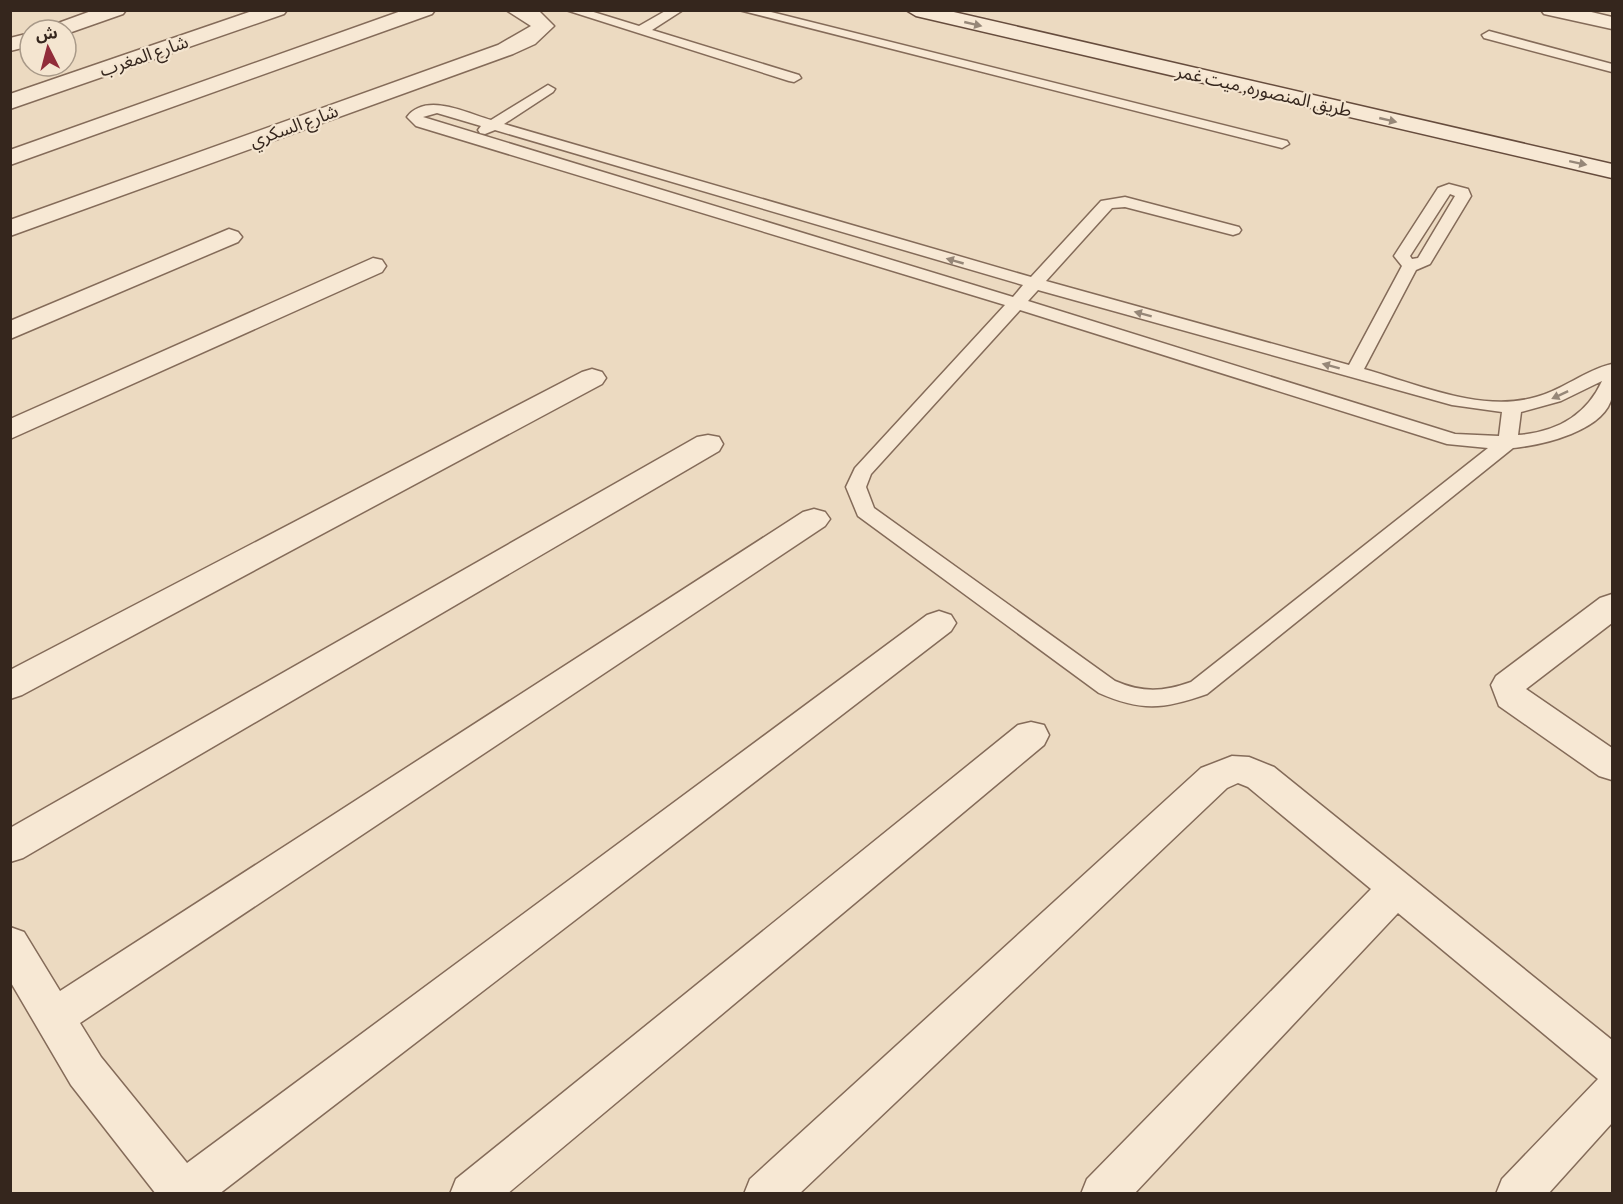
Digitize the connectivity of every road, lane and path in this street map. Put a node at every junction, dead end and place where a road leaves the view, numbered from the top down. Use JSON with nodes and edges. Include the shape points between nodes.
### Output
{"nodes":[{"id":1,"x":116,"y":10,"type":"edge"},
{"id":2,"x":277,"y":10,"type":"edge"},
{"id":3,"x":425,"y":10,"type":"edge"},
{"id":4,"x":516,"y":10,"type":"edge"},
{"id":5,"x":572,"y":10,"type":"edge"},
{"id":6,"x":677,"y":10,"type":"edge"},
{"id":7,"x":745,"y":10,"type":"edge"},
{"id":8,"x":916,"y":10,"type":"edge"},
{"id":9,"x":999,"y":10,"type":"edge"},
{"id":10,"x":1551,"y":10,"type":"edge"},
{"id":11,"x":78,"y":23,"type":"edge"},
{"id":12,"x":1612,"y":23,"type":"edge"},
{"id":13,"x":641,"y":31,"type":"junction"},
{"id":14,"x":1489,"y":35,"type":"dead end"},
{"id":15,"x":1612,"y":68,"type":"edge"},
{"id":16,"x":794,"y":78,"type":"dead end"},
{"id":17,"x":548,"y":89,"type":"dead end"},
{"id":18,"x":10,"y":102,"type":"edge"},
{"id":19,"x":493,"y":125,"type":"junction"},
{"id":20,"x":472,"y":139,"type":"junction"},
{"id":21,"x":1282,"y":144,"type":"dead end"},
{"id":22,"x":1612,"y":150,"type":"edge"},
{"id":23,"x":595,"y":155,"type":"junction"},
{"id":24,"x":10,"y":158,"type":"edge"},
{"id":25,"x":574,"y":171,"type":"junction"},
{"id":26,"x":1612,"y":171,"type":"edge"},
{"id":27,"x":771,"y":207,"type":"junction"},
{"id":28,"x":751,"y":224,"type":"junction"},
{"id":29,"x":10,"y":229,"type":"edge"},
{"id":30,"x":1233,"y":230,"type":"dead end"},
{"id":31,"x":229,"y":237,"type":"dead end"},
{"id":32,"x":1411,"y":264,"type":"junction"},
{"id":33,"x":373,"y":266,"type":"dead end"},
{"id":34,"x":1033,"y":283,"type":"junction"},
{"id":35,"x":1016,"y":303,"type":"junction"},
{"id":36,"x":10,"y":331,"type":"edge"},
{"id":37,"x":1612,"y":369,"type":"edge"},
{"id":38,"x":1354,"y":372,"type":"junction"},
{"id":39,"x":592,"y":378,"type":"dead end"},
{"id":40,"x":1612,"y":380,"type":"edge"},
{"id":41,"x":1512,"y":408,"type":"junction"},
{"id":42,"x":10,"y":430,"type":"edge"},
{"id":43,"x":1508,"y":442,"type":"junction"},
{"id":44,"x":708,"y":444,"type":"dead end"},
{"id":45,"x":814,"y":519,"type":"dead end"},
{"id":46,"x":1612,"y":606,"type":"edge"},
{"id":47,"x":939,"y":623,"type":"dead end"},
{"id":48,"x":10,"y":686,"type":"edge"},
{"id":49,"x":1031,"y":735,"type":"dead end"},
{"id":50,"x":1612,"y":766,"type":"edge"},
{"id":51,"x":10,"y":848,"type":"edge"},
{"id":52,"x":1397,"y":888,"type":"junction"},
{"id":53,"x":10,"y":944,"type":"edge"},
{"id":54,"x":54,"y":1017,"type":"junction"},
{"id":55,"x":1612,"y":1065,"type":"edge"},
{"id":56,"x":1612,"y":1093,"type":"edge"},
{"id":57,"x":184,"y":1193,"type":"edge"},
{"id":58,"x":472,"y":1194,"type":"edge"},
{"id":59,"x":766,"y":1194,"type":"edge"},
{"id":60,"x":1103,"y":1194,"type":"edge"},
{"id":61,"x":1518,"y":1194,"type":"edge"}],
"edges":[{"from":1,"to":11,"type":"street"},
{"from":2,"to":18,"type":"street","name":"شارع المغرب"},
{"from":3,"to":24,"type":"street"},
{"from":4,"to":29,"type":"street","name":"شارع السكري","via":[[543,26],[538,32],[462,64]]},
{"from":5,"to":13,"type":"lane"},
{"from":6,"to":13,"type":"lane"},
{"from":7,"to":21,"type":"lane"},
{"from":8,"to":26,"type":"street","name":"طريق المنصوره, ميت غمر","one_way":true},
{"from":9,"to":22,"type":"street","name":"طريق المنصوره, ميت غمر"},
{"from":10,"to":12,"type":"street"},
{"from":13,"to":16,"type":"lane"},
{"from":14,"to":15,"type":"lane"},
{"from":17,"to":19,"type":"lane"},
{"from":19,"to":20,"type":"lane"},
{"from":19,"to":20,"type":"lane","via":[[438,109],[423,110],[414,117],[421,123]]},
{"from":19,"to":23,"type":"lane"},
{"from":20,"to":25,"type":"lane"},
{"from":23,"to":25,"type":"lane"},
{"from":23,"to":27,"type":"lane"},
{"from":25,"to":28,"type":"lane"},
{"from":27,"to":28,"type":"lane"},
{"from":34,"to":27,"type":"lane","one_way":true},
{"from":28,"to":35,"type":"lane"},
{"from":30,"to":34,"type":"lane","via":[[1125,202],[1107,204]]},
{"from":31,"to":36,"type":"street"},
{"from":32,"to":32,"type":"lane","via":[[1424,261],[1462,192],[1444,191],[1402,256]]},
{"from":32,"to":38,"type":"lane"},
{"from":33,"to":42,"type":"street"},
{"from":34,"to":35,"type":"lane"},
{"from":38,"to":34,"type":"lane","one_way":true},
{"from":35,"to":43,"type":"lane","via":[[1454,440]]},
{"from":35,"to":43,"type":"lane","via":[[862,472],[856,488],[858,498],[876,521],[1107,687],[1146,702],[1173,698],[1198,688]]},
{"from":37,"to":41,"type":"lane","one_way":true,"via":[[1556,398]]},
{"from":38,"to":41,"type":"lane","via":[[1458,401]]},
{"from":39,"to":48,"type":"street"},
{"from":40,"to":43,"type":"lane","via":[[1598,406],[1581,422],[1557,434]]},
{"from":41,"to":43,"type":"lane"},
{"from":44,"to":51,"type":"street"},
{"from":45,"to":54,"type":"street"},
{"from":46,"to":50,"type":"street","via":[[1508,685],[1508,690],[1511,697]]},
{"from":47,"to":57,"type":"street"},
{"from":49,"to":58,"type":"street"},
{"from":52,"to":55,"type":"street"},
{"from":52,"to":59,"type":"street","via":[[1261,777],[1236,767],[1224,772]]},
{"from":52,"to":60,"type":"street"},
{"from":53,"to":54,"type":"street"},
{"from":54,"to":57,"type":"street","via":[[86,1071]]},
{"from":56,"to":61,"type":"street"}]}
